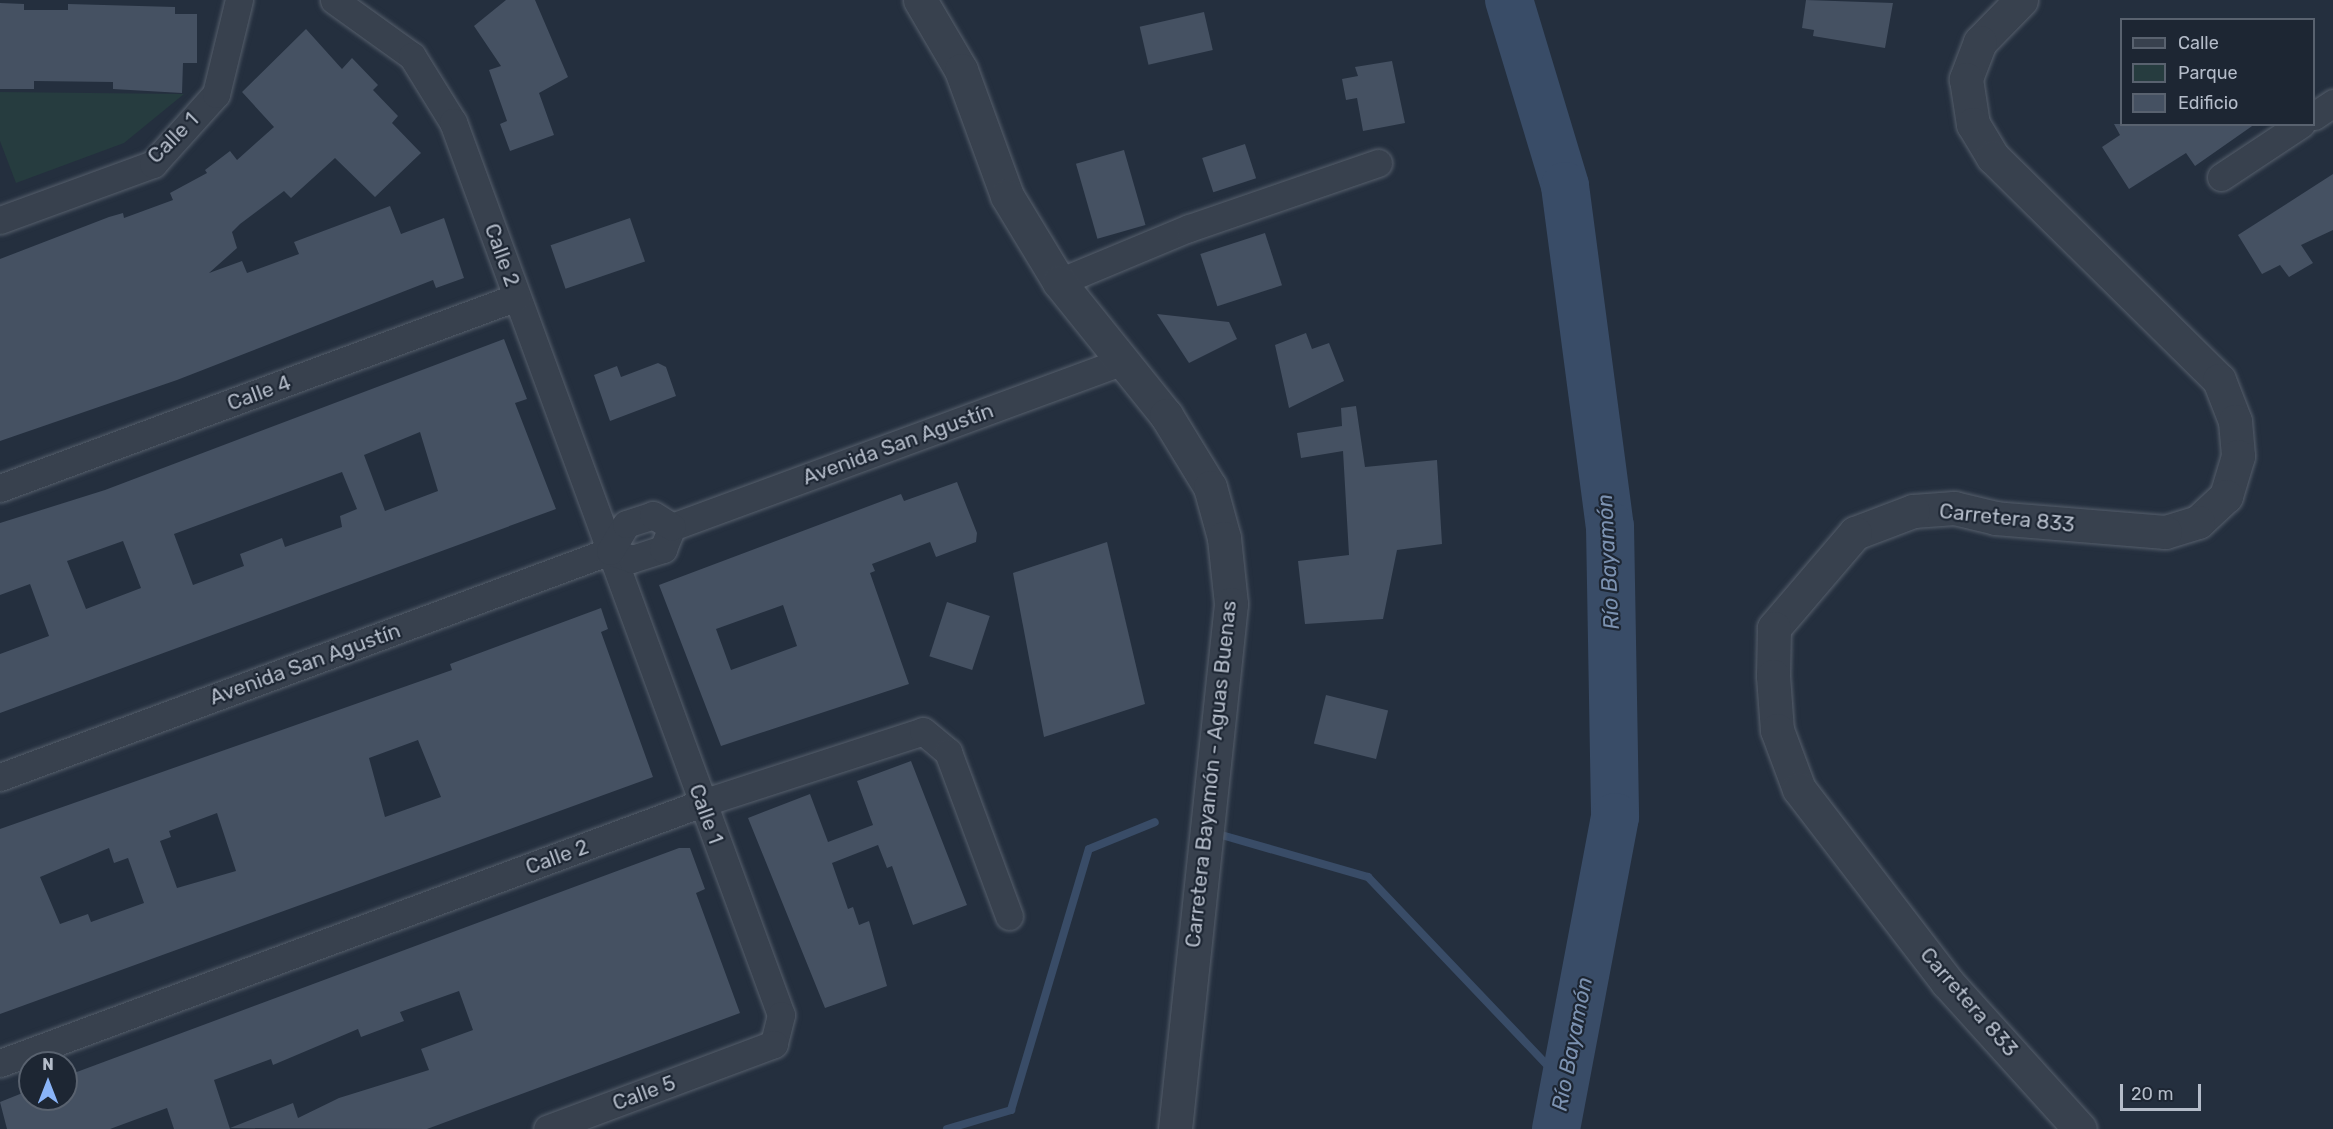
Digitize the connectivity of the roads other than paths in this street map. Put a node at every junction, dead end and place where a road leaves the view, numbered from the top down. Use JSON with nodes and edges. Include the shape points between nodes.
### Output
{"nodes":[{"id":1,"x":239,"y":0,"type":"edge"},
{"id":2,"x":334,"y":0,"type":"edge"},
{"id":3,"x":920,"y":0,"type":"edge"},
{"id":4,"x":2021,"y":0,"type":"edge"},
{"id":5,"x":2333,"y":103,"type":"edge"},
{"id":6,"x":2315,"y":115,"type":"edge"},
{"id":7,"x":2298,"y":126,"type":"edge"},
{"id":8,"x":1378,"y":163,"type":"dead end"},
{"id":9,"x":2221,"y":177,"type":"dead end"},
{"id":10,"x":0,"y":220,"type":"edge"},
{"id":11,"x":1059,"y":282,"type":"junction"},
{"id":12,"x":517,"y":297,"type":"junction"},
{"id":13,"x":1124,"y":361,"type":"junction"},
{"id":14,"x":0,"y":488,"type":"edge"},
{"id":15,"x":610,"y":550,"type":"junction"},
{"id":16,"x":0,"y":777,"type":"edge"},
{"id":17,"x":702,"y":803,"type":"junction"},
{"id":18,"x":1009,"y":916,"type":"dead end"},
{"id":19,"x":740,"y":1057,"type":"joint"},
{"id":20,"x":0,"y":1063,"type":"edge"},
{"id":21,"x":547,"y":1129,"type":"edge"},
{"id":22,"x":1175,"y":1129,"type":"edge"},
{"id":23,"x":2080,"y":1129,"type":"edge"}],
"edges":[{"from":1,"to":10,"type":"street","name":"Calle 1","via":[[216,94],[153,164]]},
{"from":2,"to":12,"type":"street","name":"Calle 2","via":[[412,56],[441,103]]},
{"from":3,"to":11,"type":"street","name":"Carretera Bayamón - Aguas Buenas","via":[[961,70],[1007,196]]},
{"from":4,"to":23,"type":"street","name":"Carretera 833","via":[[1980,42],[1965,79],[1973,124],[1993,157],[2219,380],[2235,421],[2238,456],[2226,496],[2198,522],[2165,532],[1996,518],[1954,508],[1913,511],[1855,533],[1773,628],[1773,676],[1777,730],[1799,789],[1947,982]]},
{"from":5,"to":6,"type":"street"},
{"from":7,"to":9,"type":"street"},
{"from":8,"to":11,"type":"street","via":[[1189,228]]},
{"from":11,"to":13,"type":"street","name":"Carretera Bayamón - Aguas Buenas"},
{"from":12,"to":14,"type":"street","name":"Calle 4"},
{"from":12,"to":15,"type":"street","name":"Calle 2"},
{"from":13,"to":15,"type":"street","name":"Avenida San Agustín","via":[[672,527],[663,549],[632,559]]},
{"from":13,"to":22,"type":"street","name":"Carretera Bayamón - Aguas Buenas","via":[[1166,415],[1210,487],[1224,538],[1231,604]]},
{"from":15,"to":16,"type":"street","name":"Avenida San Agustín"},
{"from":15,"to":17,"type":"street","name":"Calle 1"},
{"from":17,"to":18,"type":"street","name":"Calle 2","via":[[923,731],[948,752]]},
{"from":17,"to":19,"type":"street","name":"Calle 1","via":[[781,1015],[774,1044]]},
{"from":17,"to":20,"type":"street","name":"Calle 2"},
{"from":19,"to":21,"type":"street","name":"Calle 5"}]}
